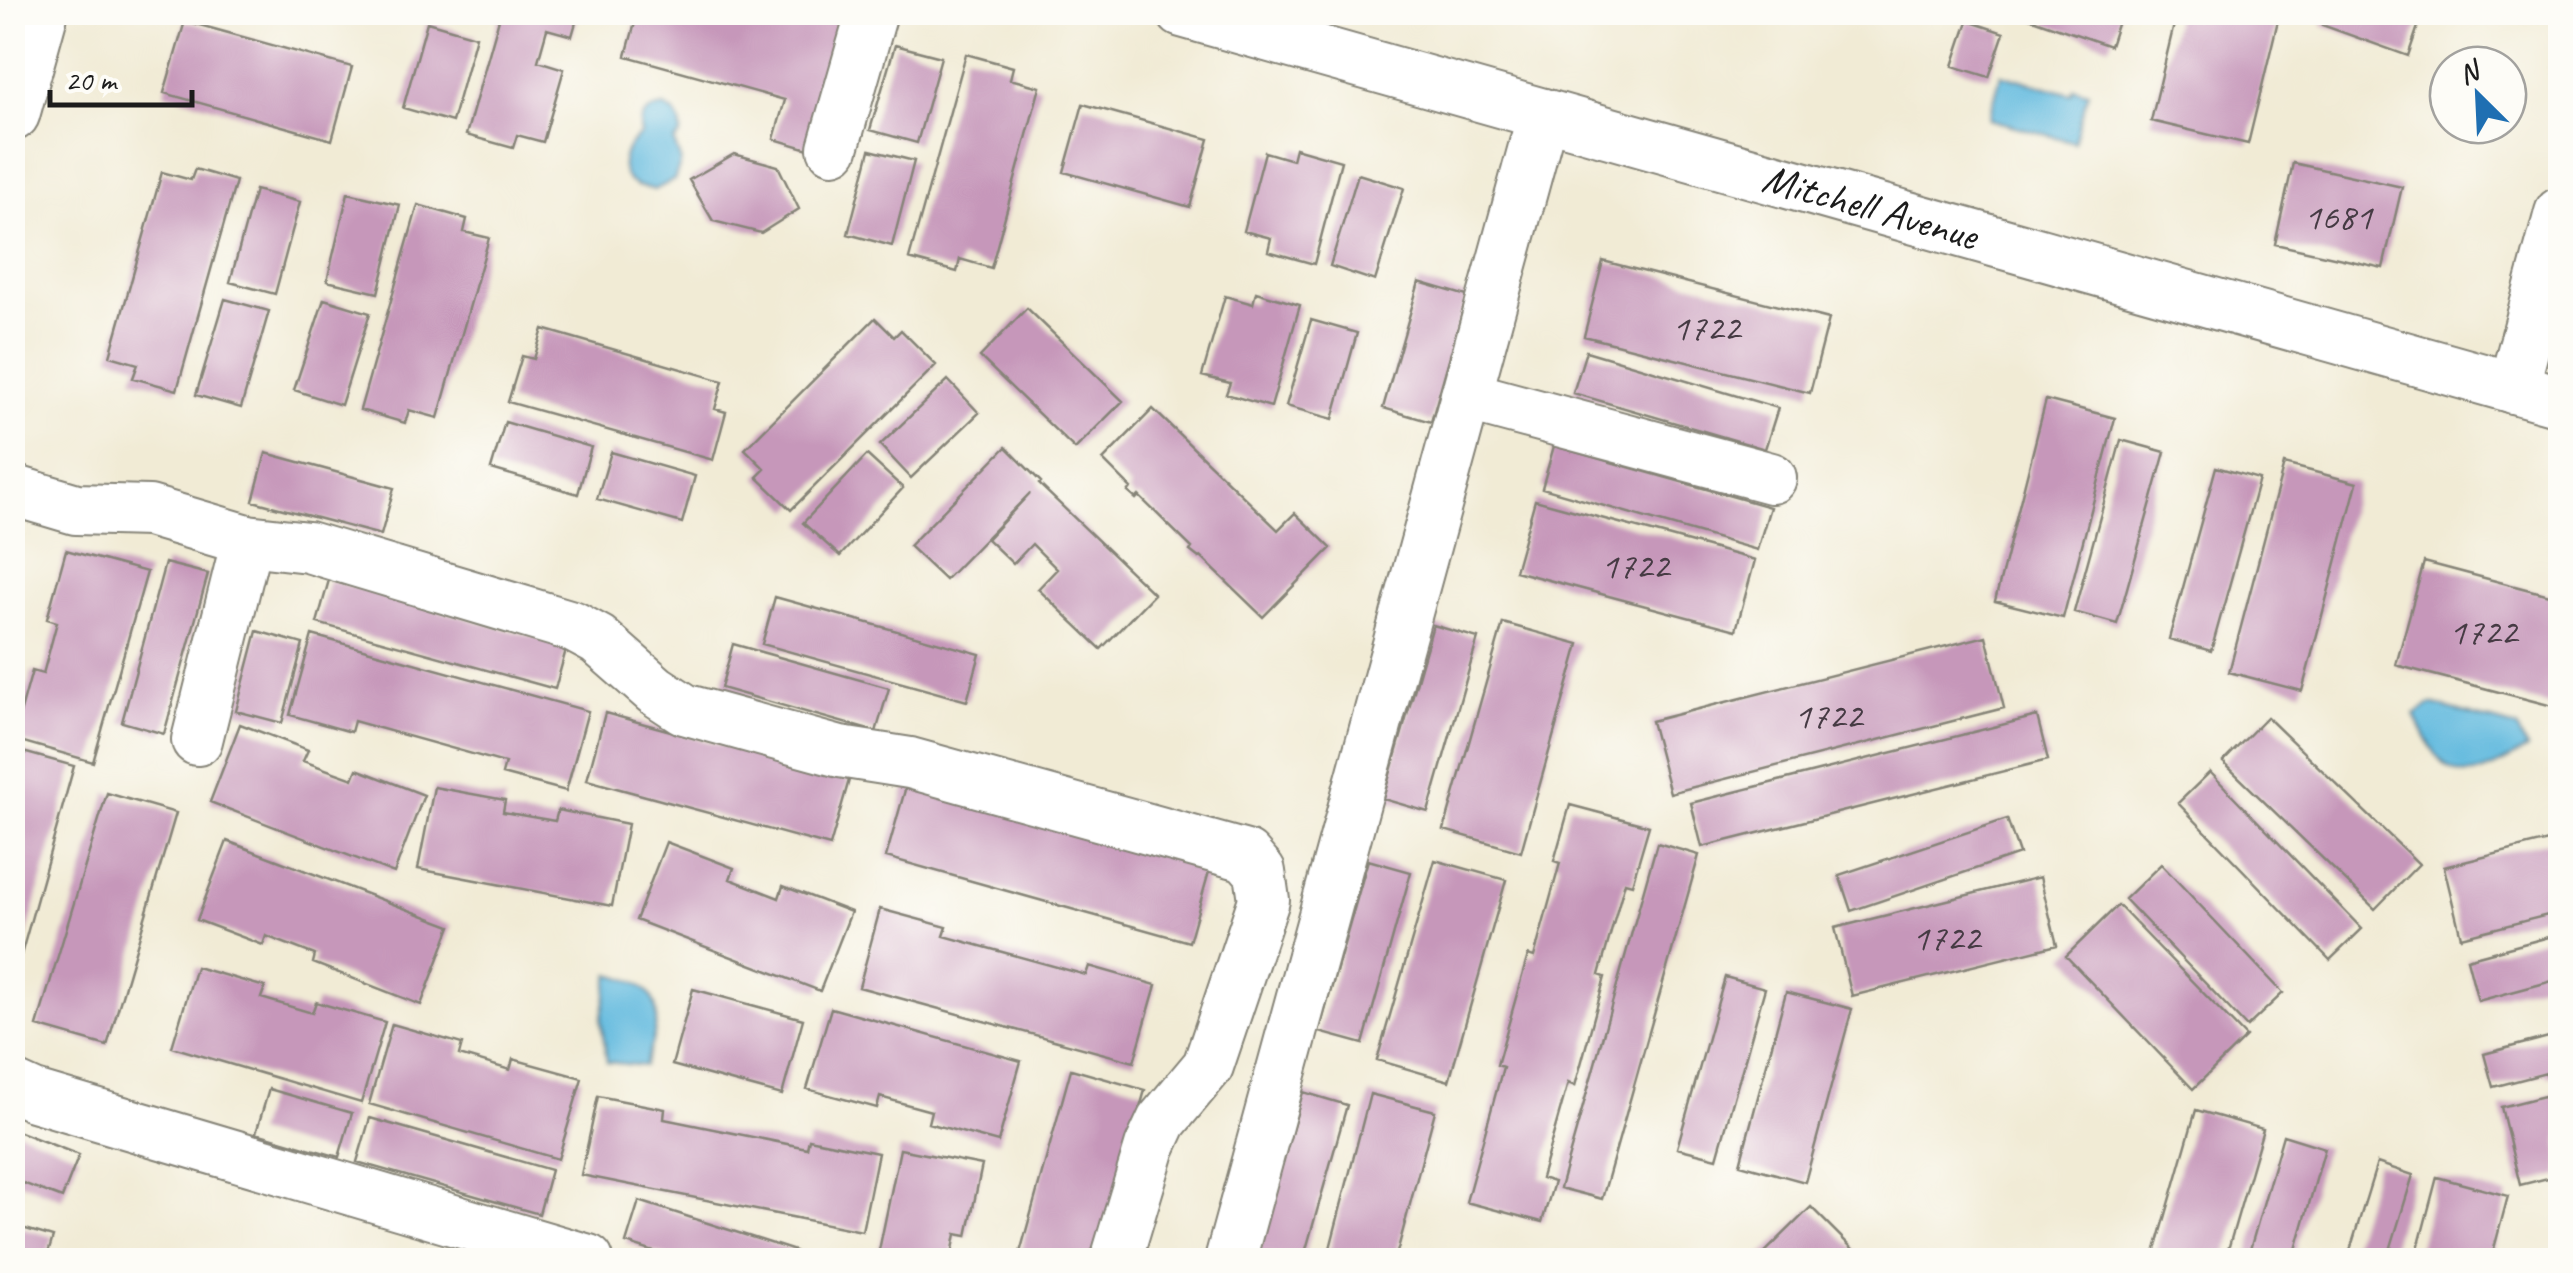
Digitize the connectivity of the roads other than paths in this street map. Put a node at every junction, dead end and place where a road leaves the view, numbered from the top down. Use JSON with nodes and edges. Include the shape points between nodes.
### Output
{"nodes":[{"id":1,"x":40,"y":12,"type":"edge"},
{"id":2,"x":872,"y":12,"type":"edge"},
{"id":3,"x":1182,"y":12,"type":"edge"},
{"id":4,"x":1269,"y":24,"type":"edge"},
{"id":5,"x":12,"y":112,"type":"edge"},
{"id":6,"x":1543,"y":114,"type":"junction"},
{"id":7,"x":833,"y":148,"type":"dead end"},
{"id":8,"x":2560,"y":213,"type":"edge"},
{"id":9,"x":2512,"y":388,"type":"junction"},
{"id":10,"x":1466,"y":396,"type":"junction"},
{"id":11,"x":2560,"y":401,"type":"edge"},
{"id":12,"x":1771,"y":478,"type":"dead end"},
{"id":13,"x":12,"y":490,"type":"edge"},
{"id":14,"x":247,"y":540,"type":"junction"},
{"id":15,"x":197,"y":740,"type":"dead end"},
{"id":16,"x":12,"y":1086,"type":"edge"},
{"id":17,"x":588,"y":1260,"type":"edge"},
{"id":18,"x":1116,"y":1260,"type":"edge"},
{"id":19,"x":1230,"y":1260,"type":"edge"}],
"edges":[{"from":1,"to":5,"type":"main road"},
{"from":2,"to":7,"type":"street"},
{"from":3,"to":4,"type":"street","name":"Mitchell Avenue"},
{"from":4,"to":6,"type":"street","name":"Mitchell Avenue"},
{"from":6,"to":9,"type":"street","name":"Mitchell Avenue"},
{"from":6,"to":10,"type":"street"},
{"from":8,"to":9,"type":"street"},
{"from":9,"to":11,"type":"street","name":"Mitchell Avenue"},
{"from":10,"to":12,"type":"street"},
{"from":10,"to":19,"type":"street"},
{"from":13,"to":14,"type":"street","via":[[76,508],[150,510]]},
{"from":14,"to":15,"type":"street"},
{"from":14,"to":18,"type":"street","via":[[308,547],[572,626],[684,709],[1246,856],[1260,872],[1264,900],[1208,1066],[1162,1121]]},
{"from":16,"to":17,"type":"street"}]}
